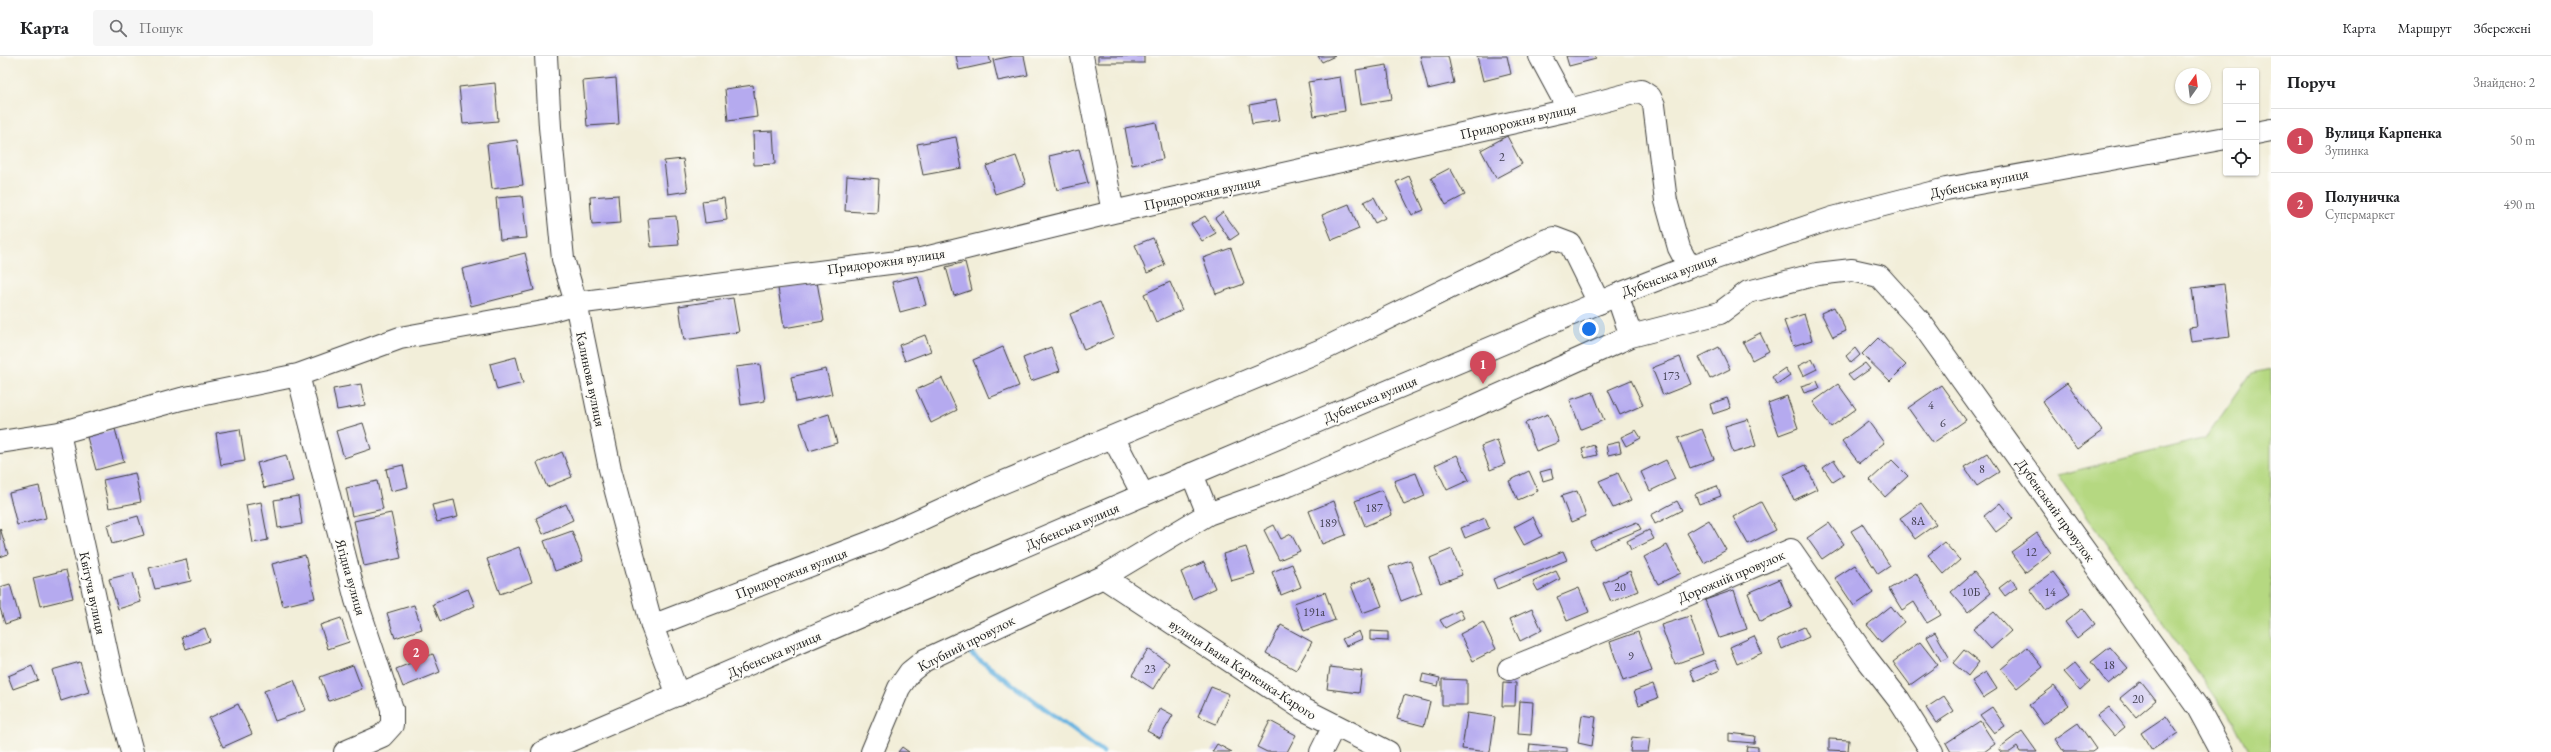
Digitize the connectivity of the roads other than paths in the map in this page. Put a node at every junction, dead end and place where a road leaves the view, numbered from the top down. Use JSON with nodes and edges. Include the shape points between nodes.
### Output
{"nodes":[{"id":1,"x":546,"y":56,"type":"edge"},
{"id":2,"x":1082,"y":56,"type":"edge"},
{"id":3,"x":1540,"y":56,"type":"edge"},
{"id":4,"x":1569,"y":110,"type":"junction"},
{"id":5,"x":2271,"y":130,"type":"edge"},
{"id":6,"x":2259,"y":132,"type":"edge"},
{"id":7,"x":2223,"y":139,"type":"edge"},
{"id":8,"x":1113,"y":212,"type":"junction"},
{"id":9,"x":1689,"y":267,"type":"junction"},
{"id":10,"x":1879,"y":276,"type":"joint"},
{"id":11,"x":1608,"y":299,"type":"junction"},
{"id":12,"x":576,"y":304,"type":"junction"},
{"id":13,"x":1631,"y":336,"type":"junction"},
{"id":14,"x":298,"y":375,"type":"junction"},
{"id":15,"x":59,"y":433,"type":"junction"},
{"id":16,"x":1113,"y":437,"type":"junction"},
{"id":17,"x":0,"y":442,"type":"edge"},
{"id":18,"x":1192,"y":474,"type":"junction"},
{"id":19,"x":1143,"y":495,"type":"junction"},
{"id":20,"x":1208,"y":514,"type":"junction"},
{"id":21,"x":1103,"y":578,"type":"junction"},
{"id":22,"x":652,"y":626,"type":"junction"},
{"id":23,"x":1509,"y":669,"type":"dead end"},
{"id":24,"x":678,"y":695,"type":"junction"},
{"id":25,"x":1334,"y":726,"type":"junction"},
{"id":26,"x":132,"y":752,"type":"edge"},
{"id":27,"x":345,"y":752,"type":"edge"},
{"id":28,"x":543,"y":752,"type":"edge"},
{"id":29,"x":872,"y":752,"type":"edge"},
{"id":30,"x":1321,"y":752,"type":"edge"},
{"id":31,"x":1388,"y":752,"type":"edge"},
{"id":32,"x":1932,"y":752,"type":"edge"},
{"id":33,"x":2222,"y":752,"type":"edge"}],
"edges":[{"from":1,"to":12,"type":"street","name":"Калинова вулиця","via":[[563,259]]},
{"from":2,"to":8,"type":"street"},
{"from":3,"to":4,"type":"street"},
{"from":4,"to":8,"type":"street","name":"Придорожня вулиця"},
{"from":4,"to":9,"type":"street","name":"Придорожня вулиця","via":[[1640,92],[1650,97],[1658,117],[1662,172],[1670,217],[1679,248]]},
{"from":5,"to":6,"type":"street"},
{"from":7,"to":9,"type":"street","name":"Дубенська вулиця","via":[[1946,189],[1833,218]]},
{"from":8,"to":12,"type":"street","name":"Придорожня вулиця","via":[[921,259]]},
{"from":9,"to":11,"type":"street","name":"Дубенська вулиця"},
{"from":10,"to":13,"type":"street","name":"Клубний провулок","via":[[1852,270],[1817,274],[1748,292],[1720,314]]},
{"from":10,"to":33,"type":"street","name":"Дубенський провулок","via":[[1919,320],[2001,432],[2198,708]]},
{"from":11,"to":13,"type":"street","name":"Придорожня вулиця"},
{"from":11,"to":16,"type":"street","name":"Придорожня вулиця","via":[[1570,244],[1554,238],[1324,349]]},
{"from":11,"to":18,"type":"street","name":"Дубенська вулиця"},
{"from":12,"to":14,"type":"street","name":"Придорожня вулиця","via":[[400,338]]},
{"from":12,"to":22,"type":"street","name":"Калинова вулиця","via":[[610,469]]},
{"from":13,"to":20,"type":"street","name":"Клубний провулок","via":[[1455,416],[1288,485]]},
{"from":14,"to":15,"type":"street","name":"Придорожня вулиця","via":[[181,399]]},
{"from":14,"to":27,"type":"street","name":"Ягідна вулиця","via":[[356,600],[392,709],[392,725],[382,736]]},
{"from":15,"to":17,"type":"street","name":"Придорожня вулиця"},
{"from":15,"to":26,"type":"street","name":"Квітуча вулиця","via":[[115,690]]},
{"from":16,"to":19,"type":"street"},
{"from":16,"to":22,"type":"street","name":"Придорожня вулиця","via":[[988,489],[871,542]]},
{"from":18,"to":19,"type":"street","name":"Дубенська вулиця"},
{"from":18,"to":20,"type":"street"},
{"from":19,"to":24,"type":"street","name":"Дубенська вулиця"},
{"from":20,"to":21,"type":"street","name":"Клубний провулок"},
{"from":21,"to":25,"type":"street","name":"вулиця Івана Карпенка-Карого","via":[[1303,709]]},
{"from":21,"to":29,"type":"street","name":"Клубний провулок","via":[[925,660],[910,672],[899,688]]},
{"from":22,"to":24,"type":"street","name":"Калинова вулиця"},
{"from":23,"to":32,"type":"street","name":"Дорожній провулок","via":[[1791,550],[1867,659],[1899,700]]},
{"from":24,"to":28,"type":"street","name":"Дубенська вулиця"},
{"from":25,"to":30,"type":"street"},
{"from":25,"to":31,"type":"street","name":"вулиця Івана Карпенка-Карого"}]}
